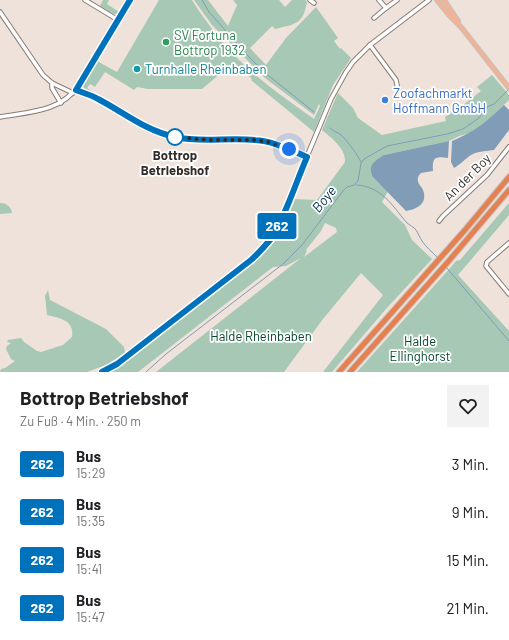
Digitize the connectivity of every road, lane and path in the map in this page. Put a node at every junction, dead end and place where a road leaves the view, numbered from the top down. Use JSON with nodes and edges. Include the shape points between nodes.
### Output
{"nodes":[{"id":1,"x":85,"y":0,"type":"edge"},
{"id":2,"x":130,"y":0,"type":"edge"},
{"id":3,"x":310,"y":0,"type":"edge"},
{"id":4,"x":379,"y":0,"type":"edge"},
{"id":5,"x":397,"y":0,"type":"edge"},
{"id":6,"x":429,"y":0,"type":"edge"},
{"id":7,"x":437,"y":0,"type":"edge"},
{"id":8,"x":444,"y":0,"type":"edge"},
{"id":9,"x":314,"y":3,"type":"dead end"},
{"id":10,"x":386,"y":8,"type":"junction"},
{"id":11,"x":0,"y":12,"type":"edge"},
{"id":12,"x":374,"y":18,"type":"dead end"},
{"id":13,"x":118,"y":20,"type":"junction"},
{"id":14,"x":461,"y":27,"type":"junction"},
{"id":15,"x":370,"y":45,"type":"junction"},
{"id":16,"x":52,"y":83,"type":"junction"},
{"id":17,"x":509,"y":87,"type":"edge"},
{"id":18,"x":76,"y":90,"type":"junction"},
{"id":19,"x":398,"y":90,"type":"dead end"},
{"id":20,"x":73,"y":94,"type":"junction"},
{"id":21,"x":61,"y":103,"type":"junction"},
{"id":22,"x":0,"y":117,"type":"edge"},
{"id":23,"x":509,"y":147,"type":"edge"},
{"id":24,"x":307,"y":157,"type":"junction"},
{"id":25,"x":509,"y":177,"type":"edge"},
{"id":26,"x":509,"y":190,"type":"edge"},
{"id":27,"x":439,"y":221,"type":"dead end"},
{"id":28,"x":509,"y":243,"type":"edge"},
{"id":29,"x":509,"y":294,"type":"edge"},
{"id":30,"x":102,"y":372,"type":"edge"},
{"id":31,"x":339,"y":372,"type":"edge"},
{"id":32,"x":350,"y":372,"type":"edge"}],
"edges":[{"from":1,"to":13,"type":"street"},
{"from":2,"to":13,"type":"street"},
{"from":3,"to":9,"type":"street"},
{"from":4,"to":10,"type":"street"},
{"from":5,"to":10,"type":"street"},
{"from":6,"to":15,"type":"street"},
{"from":7,"to":14,"type":"main road"},
{"from":8,"to":14,"type":"main road"},
{"from":10,"to":12,"type":"street"},
{"from":11,"to":16,"type":"street"},
{"from":13,"to":18,"type":"street"},
{"from":14,"to":17,"type":"main road"},
{"from":15,"to":19,"type":"street","via":[[396,80]]},
{"from":15,"to":24,"type":"street","via":[[338,84]]},
{"from":16,"to":20,"type":"street"},
{"from":16,"to":21,"type":"street","via":[[52,88]]},
{"from":18,"to":20,"type":"street"},
{"from":18,"to":24,"type":"street","via":[[163,134],[200,140],[261,140]]},
{"from":20,"to":21,"type":"street"},
{"from":21,"to":22,"type":"street"},
{"from":23,"to":27,"type":"street","name":"An der Boy","via":[[487,175]]},
{"from":24,"to":30,"type":"street","via":[[283,214],[261,250],[117,364]]},
{"from":25,"to":31,"type":"highway","via":[[428,273]]},
{"from":26,"to":32,"type":"highway"},
{"from":28,"to":29,"type":"street","via":[[487,262],[486,266]]}]}
